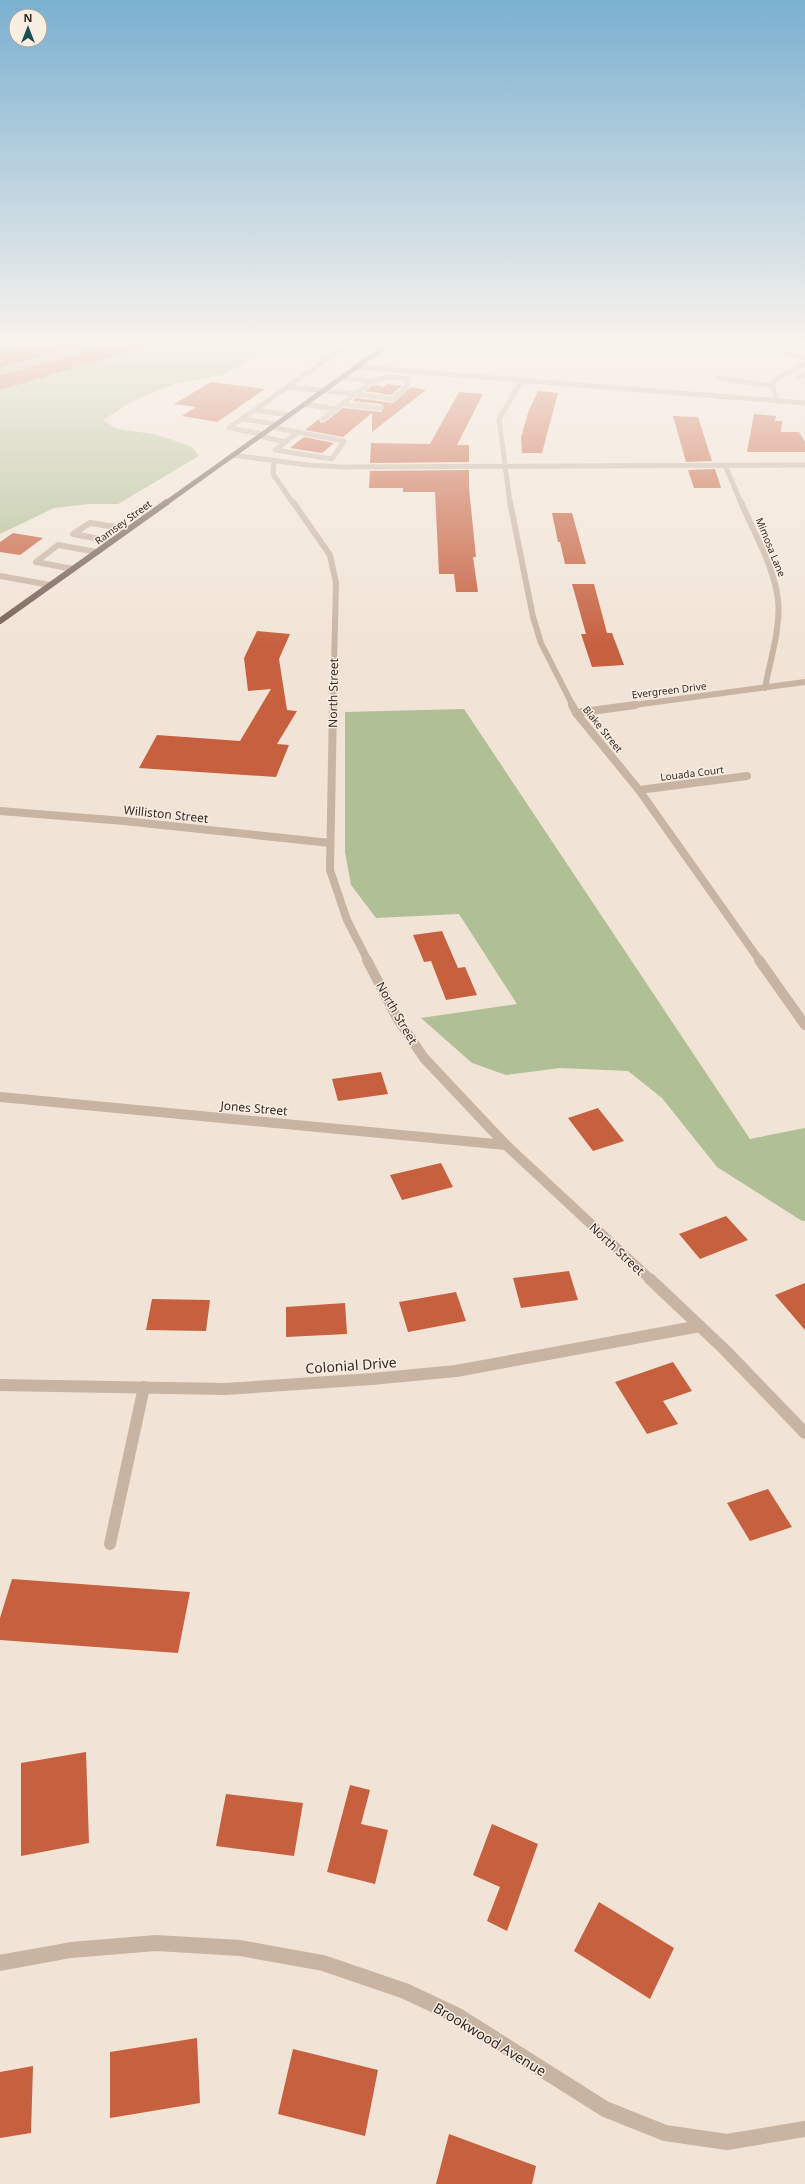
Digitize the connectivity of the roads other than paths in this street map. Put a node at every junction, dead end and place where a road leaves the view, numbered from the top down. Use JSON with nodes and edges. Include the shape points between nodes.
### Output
{"nodes":[{"id":1,"x":250,"y":443,"type":"edge"},
{"id":2,"x":285,"y":443,"type":"edge"},
{"id":3,"x":343,"y":443,"type":"edge"},
{"id":4,"x":502,"y":443,"type":"edge"},
{"id":5,"x":232,"y":455,"type":"junction"},
{"id":6,"x":314,"y":456,"type":"junction"},
{"id":7,"x":274,"y":461,"type":"junction"},
{"id":8,"x":308,"y":465,"type":"junction"},
{"id":9,"x":725,"y":465,"type":"junction"},
{"id":10,"x":805,"y":465,"type":"edge"},
{"id":11,"x":505,"y":466,"type":"junction"},
{"id":12,"x":128,"y":529,"type":"junction"},
{"id":13,"x":111,"y":542,"type":"junction"},
{"id":14,"x":97,"y":552,"type":"junction"},
{"id":15,"x":73,"y":569,"type":"junction"},
{"id":16,"x":0,"y":576,"type":"edge"},
{"id":17,"x":50,"y":585,"type":"junction"},
{"id":18,"x":2,"y":618,"type":"edge"},
{"id":19,"x":805,"y":682,"type":"edge"},
{"id":20,"x":766,"y":688,"type":"junction"},
{"id":21,"x":576,"y":713,"type":"junction"},
{"id":22,"x":747,"y":776,"type":"dead end"},
{"id":23,"x":639,"y":790,"type":"junction"},
{"id":24,"x":0,"y":811,"type":"edge"},
{"id":25,"x":330,"y":843,"type":"junction"},
{"id":26,"x":805,"y":1025,"type":"edge"},
{"id":27,"x":0,"y":1097,"type":"edge"},
{"id":28,"x":506,"y":1145,"type":"junction"},
{"id":29,"x":700,"y":1326,"type":"junction"},
{"id":30,"x":0,"y":1385,"type":"edge"},
{"id":31,"x":144,"y":1387,"type":"junction"},
{"id":32,"x":805,"y":1433,"type":"edge"},
{"id":33,"x":110,"y":1544,"type":"dead end"},
{"id":34,"x":0,"y":1963,"type":"edge"},
{"id":35,"x":805,"y":2129,"type":"edge"}],
"edges":[{"from":1,"to":5,"type":"main road","name":"Ramsey Street"},
{"from":2,"to":6,"type":"street","via":[[275,450]]},
{"from":3,"to":6,"type":"street","via":[[332,459]]},
{"from":4,"to":11,"type":"street","name":"Blake Street"},
{"from":5,"to":7,"type":"street"},
{"from":5,"to":12,"type":"main road","name":"Ramsey Street"},
{"from":6,"to":8,"type":"street"},
{"from":7,"to":8,"type":"street"},
{"from":7,"to":25,"type":"street","name":"North Street","via":[[273,474],[330,555],[336,583]]},
{"from":8,"to":11,"type":"street"},
{"from":9,"to":10,"type":"street"},
{"from":9,"to":11,"type":"street"},
{"from":9,"to":20,"type":"street","name":"Mimosa Lane","via":[[767,562],[778,600],[778,619]]},
{"from":11,"to":21,"type":"street","name":"Blake Street","via":[[533,617],[541,642]]},
{"from":12,"to":13,"type":"main road","name":"Ramsey Street"},
{"from":12,"to":13,"type":"street","via":[[90,523],[74,534]]},
{"from":13,"to":14,"type":"main road","name":"Ramsey Street"},
{"from":14,"to":15,"type":"main road","name":"Ramsey Street"},
{"from":14,"to":15,"type":"street","via":[[58,545],[36,562]]},
{"from":15,"to":17,"type":"main road","name":"Ramsey Street"},
{"from":16,"to":17,"type":"street"},
{"from":17,"to":18,"type":"main road","name":"Ramsey Street"},
{"from":19,"to":20,"type":"street","name":"Evergreen Drive"},
{"from":20,"to":21,"type":"street","name":"Evergreen Drive"},
{"from":21,"to":23,"type":"street","name":"Blake Street"},
{"from":22,"to":23,"type":"street","name":"Louada Court"},
{"from":23,"to":26,"type":"street","name":"Blake Street"},
{"from":24,"to":25,"type":"street","name":"Williston Street"},
{"from":25,"to":28,"type":"street","name":"North Street","via":[[330,870],[347,920],[397,1018],[424,1058]]},
{"from":27,"to":28,"type":"street","name":"Jones Street"},
{"from":28,"to":29,"type":"street","name":"North Street"},
{"from":29,"to":31,"type":"street","name":"Colonial Drive","via":[[456,1371],[225,1389]]},
{"from":29,"to":32,"type":"street","name":"North Street"},
{"from":30,"to":31,"type":"street","name":"Colonial Drive"},
{"from":31,"to":33,"type":"street"},
{"from":34,"to":35,"type":"street","name":"Brookwood Avenue","via":[[71,1950],[156,1943],[240,1948],[323,1963],[404,1991],[458,2016],[605,2109],[665,2133],[727,2142]]}]}
